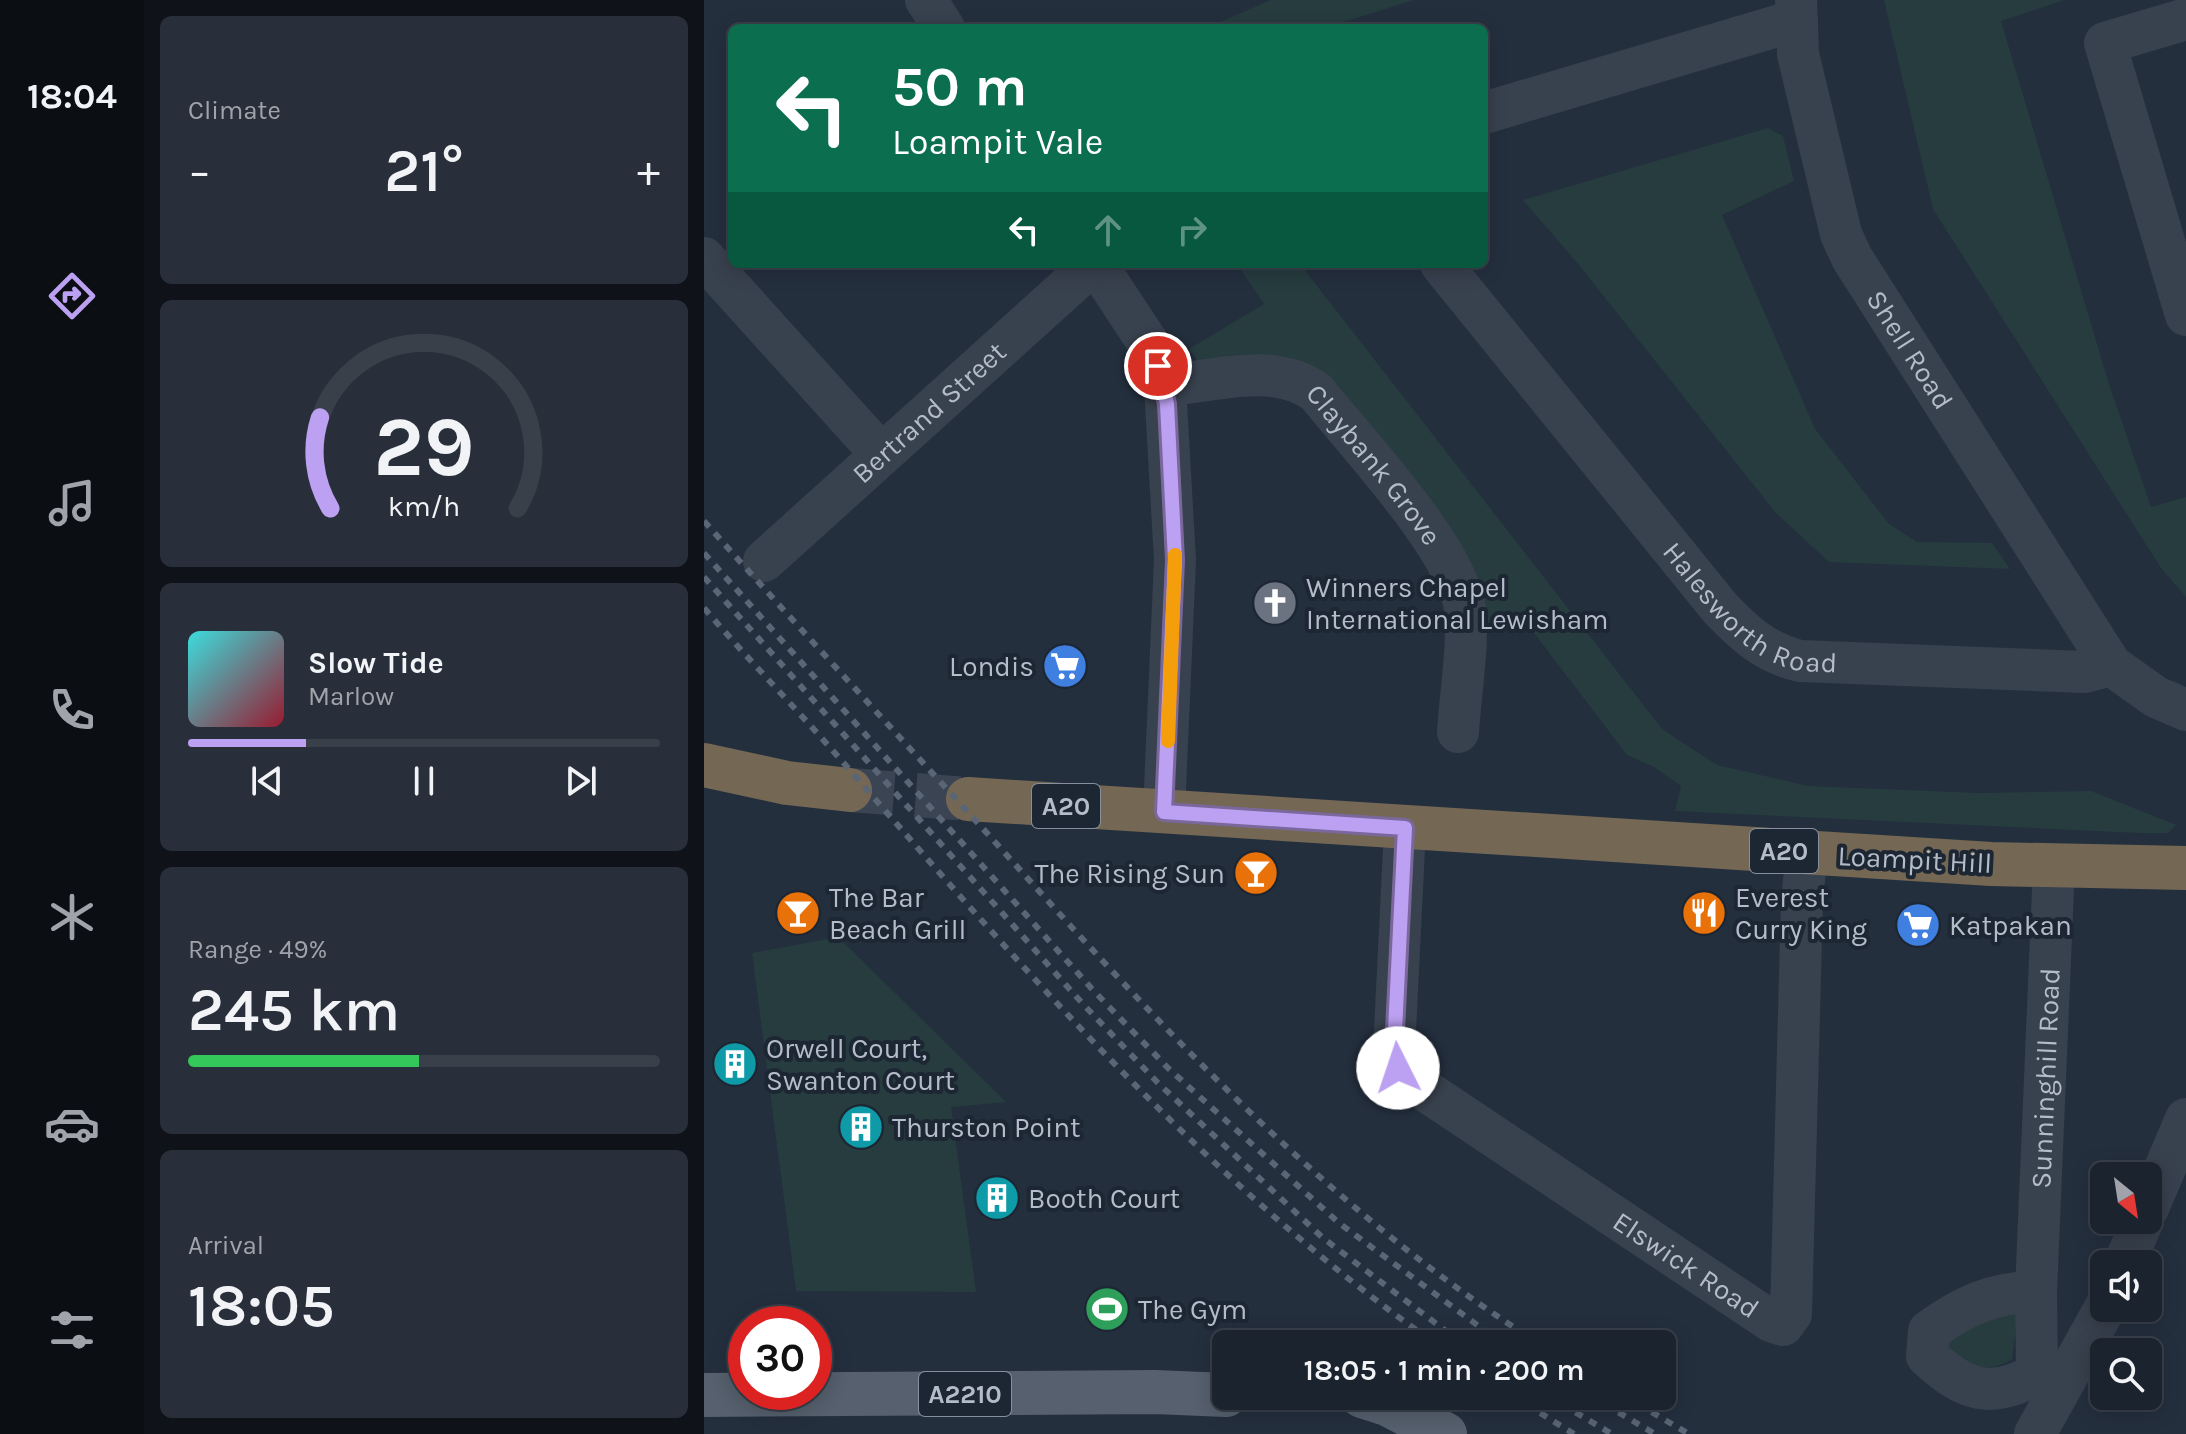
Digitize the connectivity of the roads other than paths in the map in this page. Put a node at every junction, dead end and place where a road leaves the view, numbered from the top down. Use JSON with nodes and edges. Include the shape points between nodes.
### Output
{"nodes":[{"id":1,"x":1802,"y":7,"type":"edge"},
{"id":2,"x":2186,"y":19,"type":"edge"},
{"id":3,"x":1488,"y":112,"type":"edge"},
{"id":4,"x":704,"y":258,"type":"edge"},
{"id":5,"x":1090,"y":268,"type":"edge"},
{"id":6,"x":1097,"y":268,"type":"edge"},
{"id":7,"x":1444,"y":268,"type":"edge"},
{"id":8,"x":2186,"y":315,"type":"edge"},
{"id":9,"x":1165,"y":386,"type":"junction"},
{"id":10,"x":881,"y":454,"type":"junction"},
{"id":11,"x":764,"y":561,"type":"dead end"},
{"id":12,"x":2111,"y":665,"type":"junction"},
{"id":13,"x":2186,"y":710,"type":"edge"},
{"id":14,"x":1458,"y":732,"type":"dead end"},
{"id":15,"x":704,"y":765,"type":"edge"},
{"id":16,"x":787,"y":783,"type":"junction"},
{"id":17,"x":850,"y":790,"type":"tunnel mouth"},
{"id":18,"x":704,"y":798,"type":"edge"},
{"id":19,"x":968,"y":799,"type":"tunnel mouth"},
{"id":20,"x":1164,"y":812,"type":"junction"},
{"id":21,"x":1405,"y":828,"type":"junction"},
{"id":22,"x":1807,"y":852,"type":"junction"},
{"id":23,"x":2054,"y":865,"type":"junction"},
{"id":24,"x":2186,"y":868,"type":"edge"},
{"id":25,"x":2186,"y":1119,"type":"edge"},
{"id":26,"x":2162,"y":1175,"type":"edge"},
{"id":27,"x":2036,"y":1292,"type":"junction"},
{"id":28,"x":2094,"y":1322,"type":"edge"},
{"id":29,"x":2049,"y":1381,"type":"junction"},
{"id":30,"x":1212,"y":1394,"type":"edge"},
{"id":31,"x":704,"y":1395,"type":"edge"},
{"id":32,"x":1399,"y":1410,"type":"edge"},
{"id":33,"x":1445,"y":1434,"type":"edge"},
{"id":34,"x":2035,"y":1434,"type":"edge"}],
"edges":[{"from":1,"to":3,"type":"street"},
{"from":1,"to":12,"type":"street","name":"Shell Road","via":[[1798,54],[1841,234],[1852,258]]},
{"from":2,"to":8,"type":"street","via":[[2105,43]]},
{"from":4,"to":10,"type":"street"},
{"from":5,"to":10,"type":"street","name":"Bertrand Street"},
{"from":6,"to":9,"type":"street","via":[[1150,346]]},
{"from":7,"to":12,"type":"street","name":"Halesworth Road","via":[[1720,608],[1774,655],[1800,661],[1978,670],[2085,672]]},
{"from":9,"to":14,"type":"street","name":"Claybank Grove","via":[[1277,375],[1301,380],[1317,393],[1452,570],[1465,609]]},
{"from":9,"to":20,"type":"street","via":[[1175,560]]},
{"from":10,"to":11,"type":"street","name":"Bertrand Street"},
{"from":12,"to":13,"type":"street","via":[[2156,697]]},
{"from":15,"to":16,"type":"highway"},
{"from":16,"to":17,"type":"highway"},
{"from":16,"to":18,"type":"highway"},
{"from":19,"to":20,"type":"highway","number":"A20"},
{"from":20,"to":21,"type":"highway","number":"A20"},
{"from":21,"to":22,"type":"highway","name":"Loampit Hill","number":"A20"},
{"from":21,"to":22,"type":"street","name":"Elswick Road","via":[[1394,1051],[1398,1068],[1783,1325],[1791,1314]]},
{"from":22,"to":23,"type":"highway","name":"Loampit Hill","number":"A20"},
{"from":23,"to":24,"type":"highway","name":"Loampit Hill","number":"A20"},
{"from":23,"to":27,"type":"street","name":"Sunninghill Road"},
{"from":25,"to":26,"type":"street"},
{"from":27,"to":29,"type":"street","name":"Sunninghill Road"},
{"from":27,"to":29,"type":"street","via":[[2006,1292],[1957,1310],[1929,1331],[1927,1356],[1965,1385],[1988,1391]]},
{"from":28,"to":29,"type":"street"},
{"from":29,"to":34,"type":"street"},
{"from":30,"to":31,"type":"main road","number":"A2210"},
{"from":32,"to":33,"type":"main road"}]}
